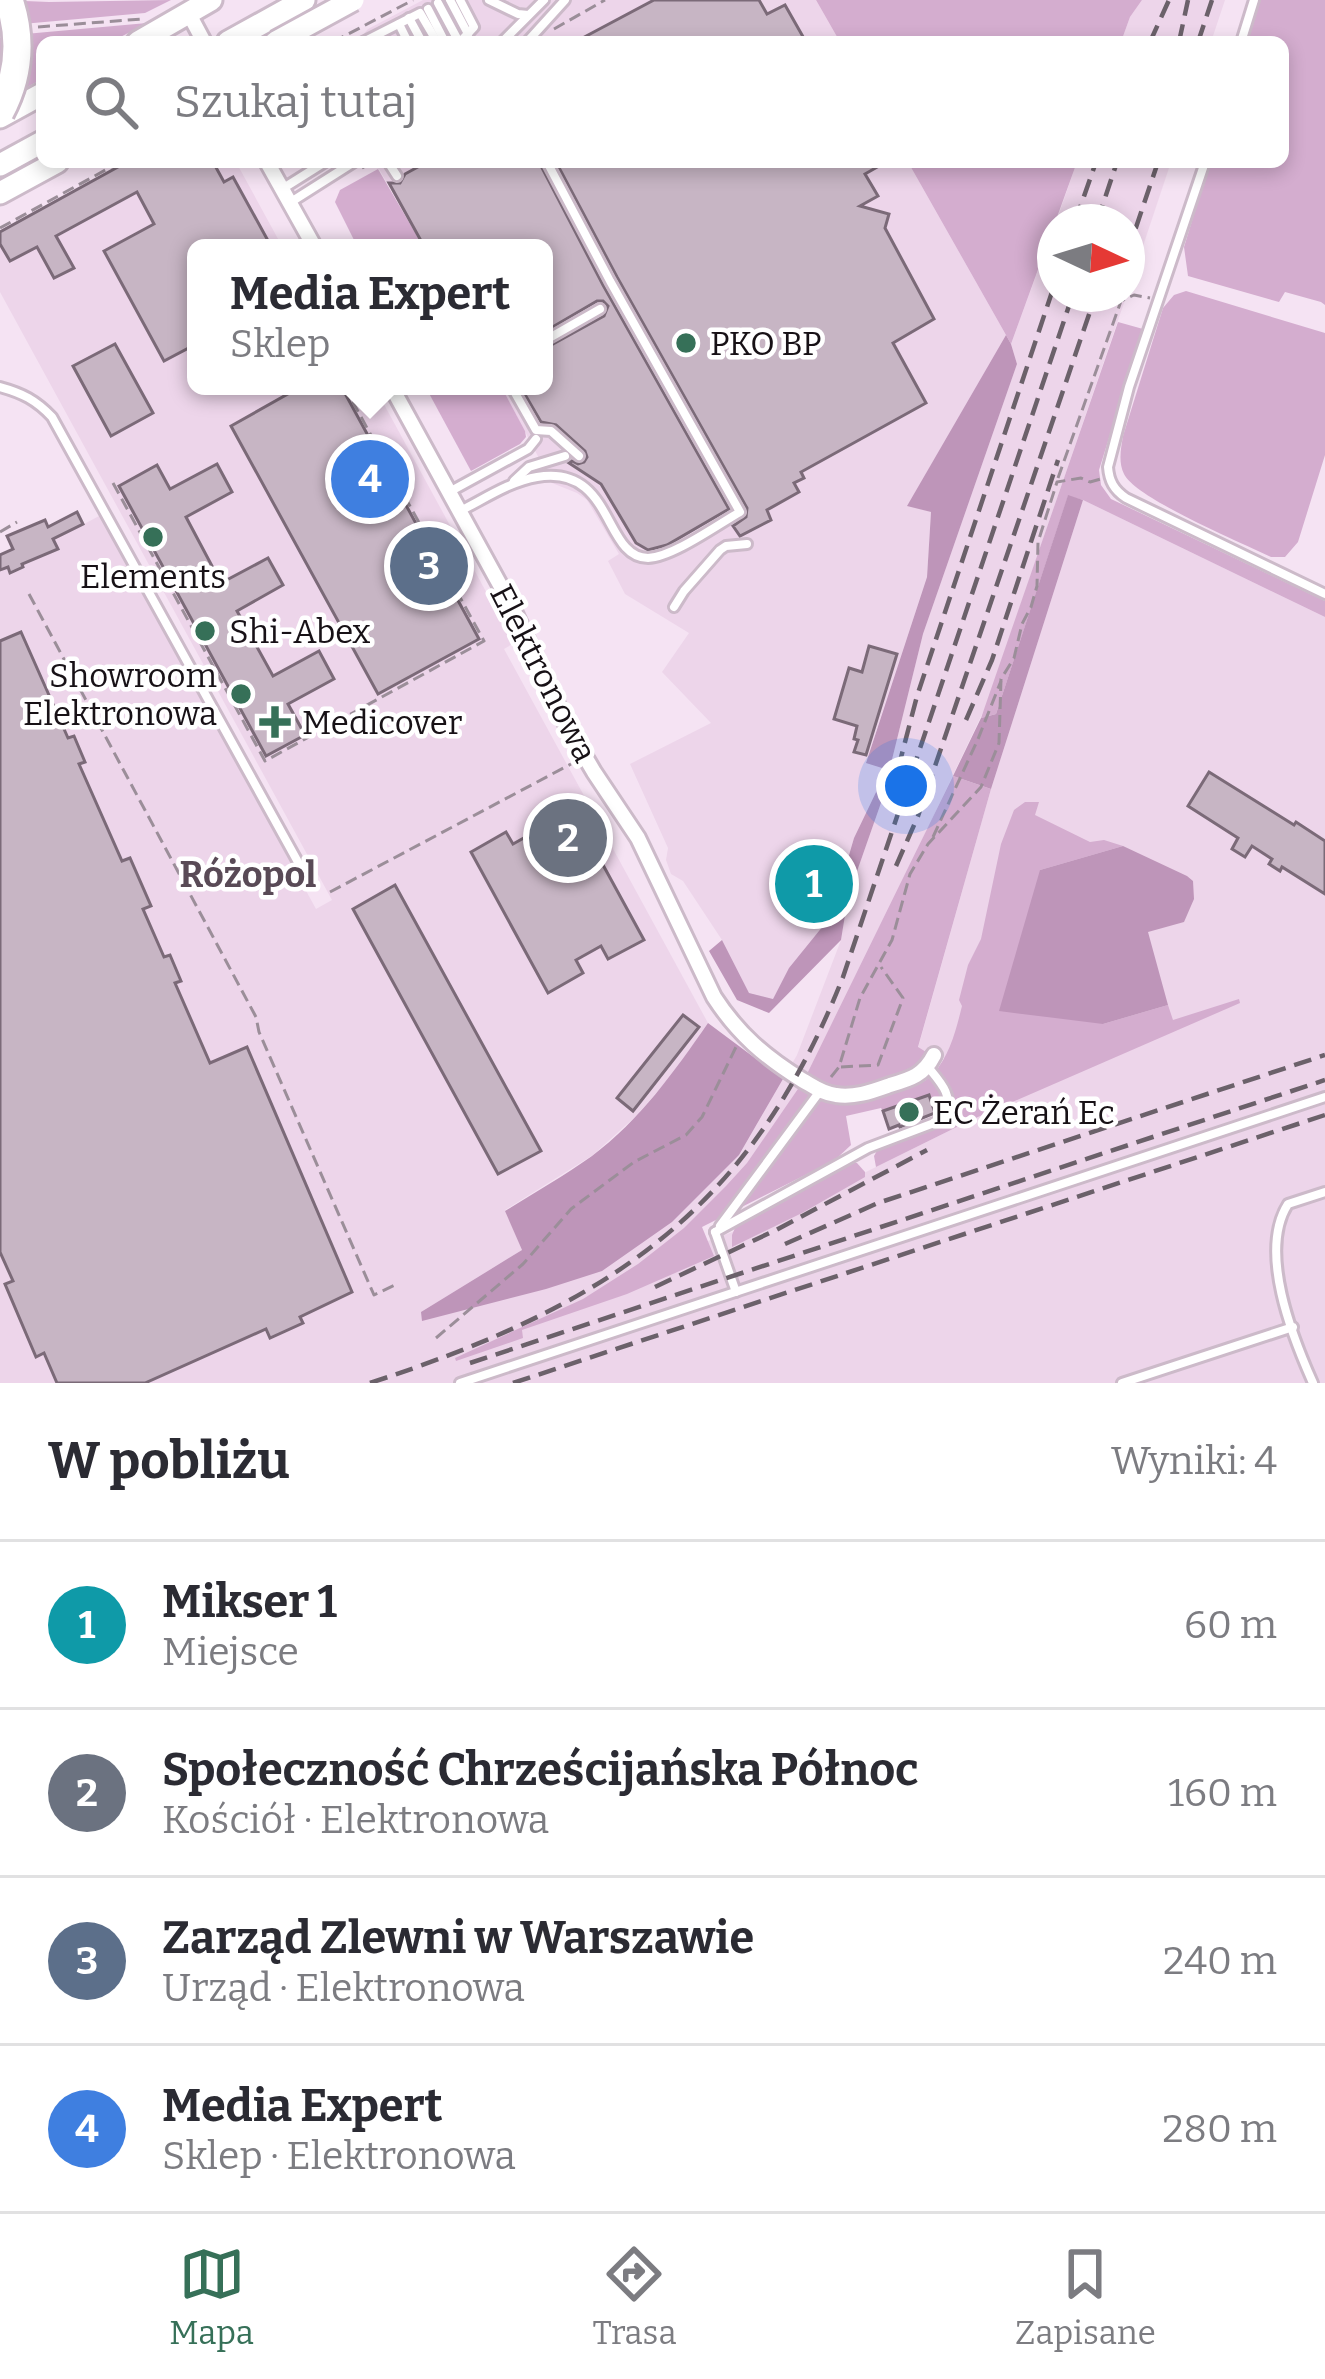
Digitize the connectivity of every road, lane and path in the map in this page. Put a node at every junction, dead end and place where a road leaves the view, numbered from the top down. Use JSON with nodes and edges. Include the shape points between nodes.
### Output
{"nodes":[{"id":1,"x":9,"y":0,"type":"edge"},
{"id":2,"x":211,"y":0,"type":"edge"},
{"id":3,"x":353,"y":0,"type":"edge"},
{"id":4,"x":413,"y":0,"type":"edge"},
{"id":5,"x":460,"y":0,"type":"edge"},
{"id":6,"x":489,"y":0,"type":"edge"},
{"id":7,"x":544,"y":0,"type":"edge"},
{"id":8,"x":565,"y":0,"type":"edge"},
{"id":9,"x":580,"y":0,"type":"edge"},
{"id":10,"x":605,"y":0,"type":"edge"},
{"id":11,"x":1254,"y":0,"type":"edge"},
{"id":12,"x":301,"y":1,"type":"edge"},
{"id":13,"x":444,"y":1,"type":"edge"},
{"id":14,"x":424,"y":11,"type":"junction"},
{"id":15,"x":586,"y":11,"type":"junction"},
{"id":16,"x":189,"y":14,"type":"junction"},
{"id":17,"x":530,"y":16,"type":"junction"},
{"id":18,"x":144,"y":19,"type":"dead end"},
{"id":19,"x":409,"y":19,"type":"junction"},
{"id":20,"x":28,"y":28,"type":"dead end"},
{"id":21,"x":389,"y":32,"type":"edge"},
{"id":22,"x":548,"y":32,"type":"dead end"},
{"id":23,"x":149,"y":36,"type":"edge"},
{"id":24,"x":201,"y":36,"type":"edge"},
{"id":25,"x":239,"y":36,"type":"edge"},
{"id":26,"x":287,"y":36,"type":"edge"},
{"id":27,"x":344,"y":36,"type":"edge"},
{"id":28,"x":419,"y":36,"type":"edge"},
{"id":29,"x":438,"y":36,"type":"edge"},
{"id":30,"x":461,"y":36,"type":"edge"},
{"id":31,"x":465,"y":36,"type":"edge"},
{"id":32,"x":508,"y":36,"type":"edge"},
{"id":33,"x":532,"y":36,"type":"edge"},
{"id":34,"x":1242,"y":36,"type":"edge"},
{"id":35,"x":36,"y":97,"type":"edge"},
{"id":36,"x":0,"y":115,"type":"edge"},
{"id":37,"x":36,"y":145,"type":"edge"},
{"id":38,"x":0,"y":165,"type":"edge"},
{"id":39,"x":46,"y":168,"type":"edge"},
{"id":40,"x":109,"y":168,"type":"edge"},
{"id":41,"x":270,"y":168,"type":"edge"},
{"id":42,"x":318,"y":168,"type":"edge"},
{"id":43,"x":342,"y":168,"type":"edge"},
{"id":44,"x":392,"y":168,"type":"edge"},
{"id":45,"x":550,"y":168,"type":"edge"},
{"id":46,"x":1203,"y":168,"type":"edge"},
{"id":47,"x":397,"y":176,"type":"dead end"},
{"id":48,"x":0,"y":193,"type":"edge"},
{"id":49,"x":286,"y":196,"type":"junction"},
{"id":50,"x":0,"y":228,"type":"edge"},
{"id":51,"x":310,"y":239,"type":"edge"},
{"id":52,"x":1158,"y":300,"type":"junction"},
{"id":53,"x":600,"y":309,"type":"dead end"},
{"id":54,"x":553,"y":335,"type":"edge"},
{"id":55,"x":0,"y":387,"type":"edge"},
{"id":56,"x":349,"y":395,"type":"edge"},
{"id":57,"x":396,"y":395,"type":"edge"},
{"id":58,"x":516,"y":395,"type":"edge"},
{"id":59,"x":536,"y":439,"type":"dead end"},
{"id":60,"x":565,"y":456,"type":"dead end"},
{"id":61,"x":579,"y":456,"type":"dead end"},
{"id":62,"x":509,"y":459,"type":"junction"},
{"id":63,"x":529,"y":467,"type":"junction"},
{"id":64,"x":544,"y":476,"type":"junction"},
{"id":65,"x":1108,"y":476,"type":"junction"},
{"id":66,"x":1057,"y":482,"type":"junction"},
{"id":67,"x":113,"y":483,"type":"dead end"},
{"id":68,"x":508,"y":487,"type":"junction"},
{"id":69,"x":448,"y":492,"type":"junction"},
{"id":70,"x":460,"y":511,"type":"junction"},
{"id":71,"x":17,"y":522,"type":"dead end"},
{"id":72,"x":0,"y":532,"type":"edge"},
{"id":73,"x":747,"y":544,"type":"dead end"},
{"id":74,"x":1325,"y":593,"type":"edge"},
{"id":75,"x":28,"y":594,"type":"dead end"},
{"id":76,"x":674,"y":607,"type":"dead end"},
{"id":77,"x":190,"y":624,"type":"junction"},
{"id":78,"x":182,"y":628,"type":"dead end"},
{"id":79,"x":215,"y":670,"type":"junction"},
{"id":80,"x":207,"y":675,"type":"dead end"},
{"id":81,"x":1001,"y":679,"type":"junction"},
{"id":82,"x":240,"y":716,"type":"junction"},
{"id":83,"x":232,"y":720,"type":"dead end"},
{"id":84,"x":253,"y":740,"type":"junction"},
{"id":85,"x":245,"y":744,"type":"dead end"},
{"id":86,"x":571,"y":764,"type":"dead end"},
{"id":87,"x":931,"y":840,"type":"junction"},
{"id":88,"x":309,"y":882,"type":"dead end"},
{"id":89,"x":330,"y":892,"type":"dead end"},
{"id":90,"x":880,"y":965,"type":"junction"},
{"id":91,"x":742,"y":1034,"type":"junction"},
{"id":92,"x":931,"y":1061,"type":"joint"},
{"id":93,"x":839,"y":1067,"type":"junction"},
{"id":94,"x":820,"y":1091,"type":"junction"},
{"id":95,"x":1325,"y":1096,"type":"edge"},
{"id":96,"x":1325,"y":1192,"type":"edge"},
{"id":97,"x":715,"y":1232,"type":"junction"},
{"id":98,"x":395,"y":1285,"type":"dead end"},
{"id":99,"x":736,"y":1292,"type":"junction"},
{"id":100,"x":1293,"y":1328,"type":"junction"},
{"id":101,"x":436,"y":1338,"type":"dead end"},
{"id":102,"x":460,"y":1383,"type":"edge"},
{"id":103,"x":1122,"y":1383,"type":"edge"},
{"id":104,"x":1313,"y":1383,"type":"edge"}],
"edges":[{"from":1,"to":36,"type":"highway","bridge":true,"via":[[17,57]]},
{"from":2,"to":16,"type":"main road"},
{"from":3,"to":26,"type":"main road","bridge":true},
{"from":4,"to":27,"type":"path"},
{"from":5,"to":31,"type":"lane","via":[[474,27]]},
{"from":6,"to":17,"type":"lane"},
{"from":7,"to":17,"type":"lane"},
{"from":8,"to":33,"type":"lane"},
{"from":9,"to":15,"type":"path"},
{"from":10,"to":15,"type":"path"},
{"from":11,"to":34,"type":"lane"},
{"from":12,"to":25,"type":"main road"},
{"from":13,"to":14,"type":"lane"},
{"from":13,"to":30,"type":"lane"},
{"from":14,"to":19,"type":"lane"},
{"from":14,"to":29,"type":"lane"},
{"from":15,"to":22,"type":"path"},
{"from":16,"to":23,"type":"main road"},
{"from":16,"to":24,"type":"street"},
{"from":17,"to":32,"type":"lane"},
{"from":18,"to":20,"type":"path"},
{"from":19,"to":21,"type":"lane"},
{"from":19,"to":28,"type":"lane"},
{"from":35,"to":36,"type":"main road"},
{"from":37,"to":38,"type":"main road"},
{"from":39,"to":48,"type":"main road"},
{"from":40,"to":50,"type":"path"},
{"from":41,"to":49,"type":"street"},
{"from":42,"to":49,"type":"lane"},
{"from":43,"to":49,"type":"lane"},
{"from":44,"to":47,"type":"lane"},
{"from":45,"to":64,"type":"lane","via":[[740,512],[680,547],[637,556],[593,494]]},
{"from":46,"to":52,"type":"lane"},
{"from":49,"to":51,"type":"street"},
{"from":52,"to":65,"type":"lane"},
{"from":52,"to":66,"type":"path","via":[[1134,295],[1120,302]]},
{"from":53,"to":54,"type":"lane"},
{"from":55,"to":88,"type":"lane","via":[[52,417]]},
{"from":56,"to":84,"type":"path","via":[[484,641],[265,761]]},
{"from":57,"to":69,"type":"street","name":"Elektronowa"},
{"from":58,"to":61,"type":"lane","via":[[536,430],[551,431]]},
{"from":59,"to":62,"type":"lane"},
{"from":60,"to":63,"type":"lane"},
{"from":62,"to":63,"type":"lane"},
{"from":62,"to":69,"type":"lane"},
{"from":63,"to":64,"type":"lane"},
{"from":63,"to":68,"type":"lane"},
{"from":64,"to":68,"type":"lane"},
{"from":65,"to":66,"type":"path"},
{"from":65,"to":74,"type":"lane","via":[[1126,498]]},
{"from":66,"to":81,"type":"path","via":[[1038,542],[1037,586]]},
{"from":67,"to":77,"type":"path"},
{"from":68,"to":70,"type":"lane"},
{"from":69,"to":70,"type":"street","name":"Elektronowa"},
{"from":70,"to":91,"type":"street","name":"Elektronowa","via":[[567,726],[638,838],[714,997]]},
{"from":71,"to":72,"type":"path"},
{"from":73,"to":76,"type":"lane","via":[[720,550]]},
{"from":75,"to":98,"type":"path","via":[[256,1017],[374,1295]]},
{"from":77,"to":78,"type":"path"},
{"from":77,"to":79,"type":"path"},
{"from":79,"to":80,"type":"path"},
{"from":79,"to":82,"type":"path"},
{"from":81,"to":87,"type":"path"},
{"from":81,"to":87,"type":"path","via":[[999,743],[981,787]]},
{"from":82,"to":83,"type":"path"},
{"from":82,"to":84,"type":"path"},
{"from":84,"to":85,"type":"path"},
{"from":86,"to":89,"type":"path"},
{"from":87,"to":90,"type":"path","via":[[910,874]]},
{"from":90,"to":93,"type":"path","via":[[860,998]]},
{"from":90,"to":93,"type":"path","via":[[903,998],[878,1065]]},
{"from":91,"to":94,"type":"street","name":"Elektronowa"},
{"from":91,"to":101,"type":"path","via":[[686,1136],[571,1209],[523,1264]]},
{"from":92,"to":94,"type":"street","via":[[916,1077],[868,1093]]},
{"from":92,"to":97,"type":"lane","via":[[949,1100],[942,1120],[868,1148]]},
{"from":93,"to":94,"type":"path"},
{"from":94,"to":97,"type":"lane"},
{"from":95,"to":99,"type":"lane"},
{"from":96,"to":100,"type":"lane","via":[[1288,1204],[1280,1217],[1276,1254]]},
{"from":97,"to":99,"type":"lane"},
{"from":99,"to":102,"type":"lane"},
{"from":100,"to":103,"type":"lane"},
{"from":100,"to":104,"type":"lane"}]}
